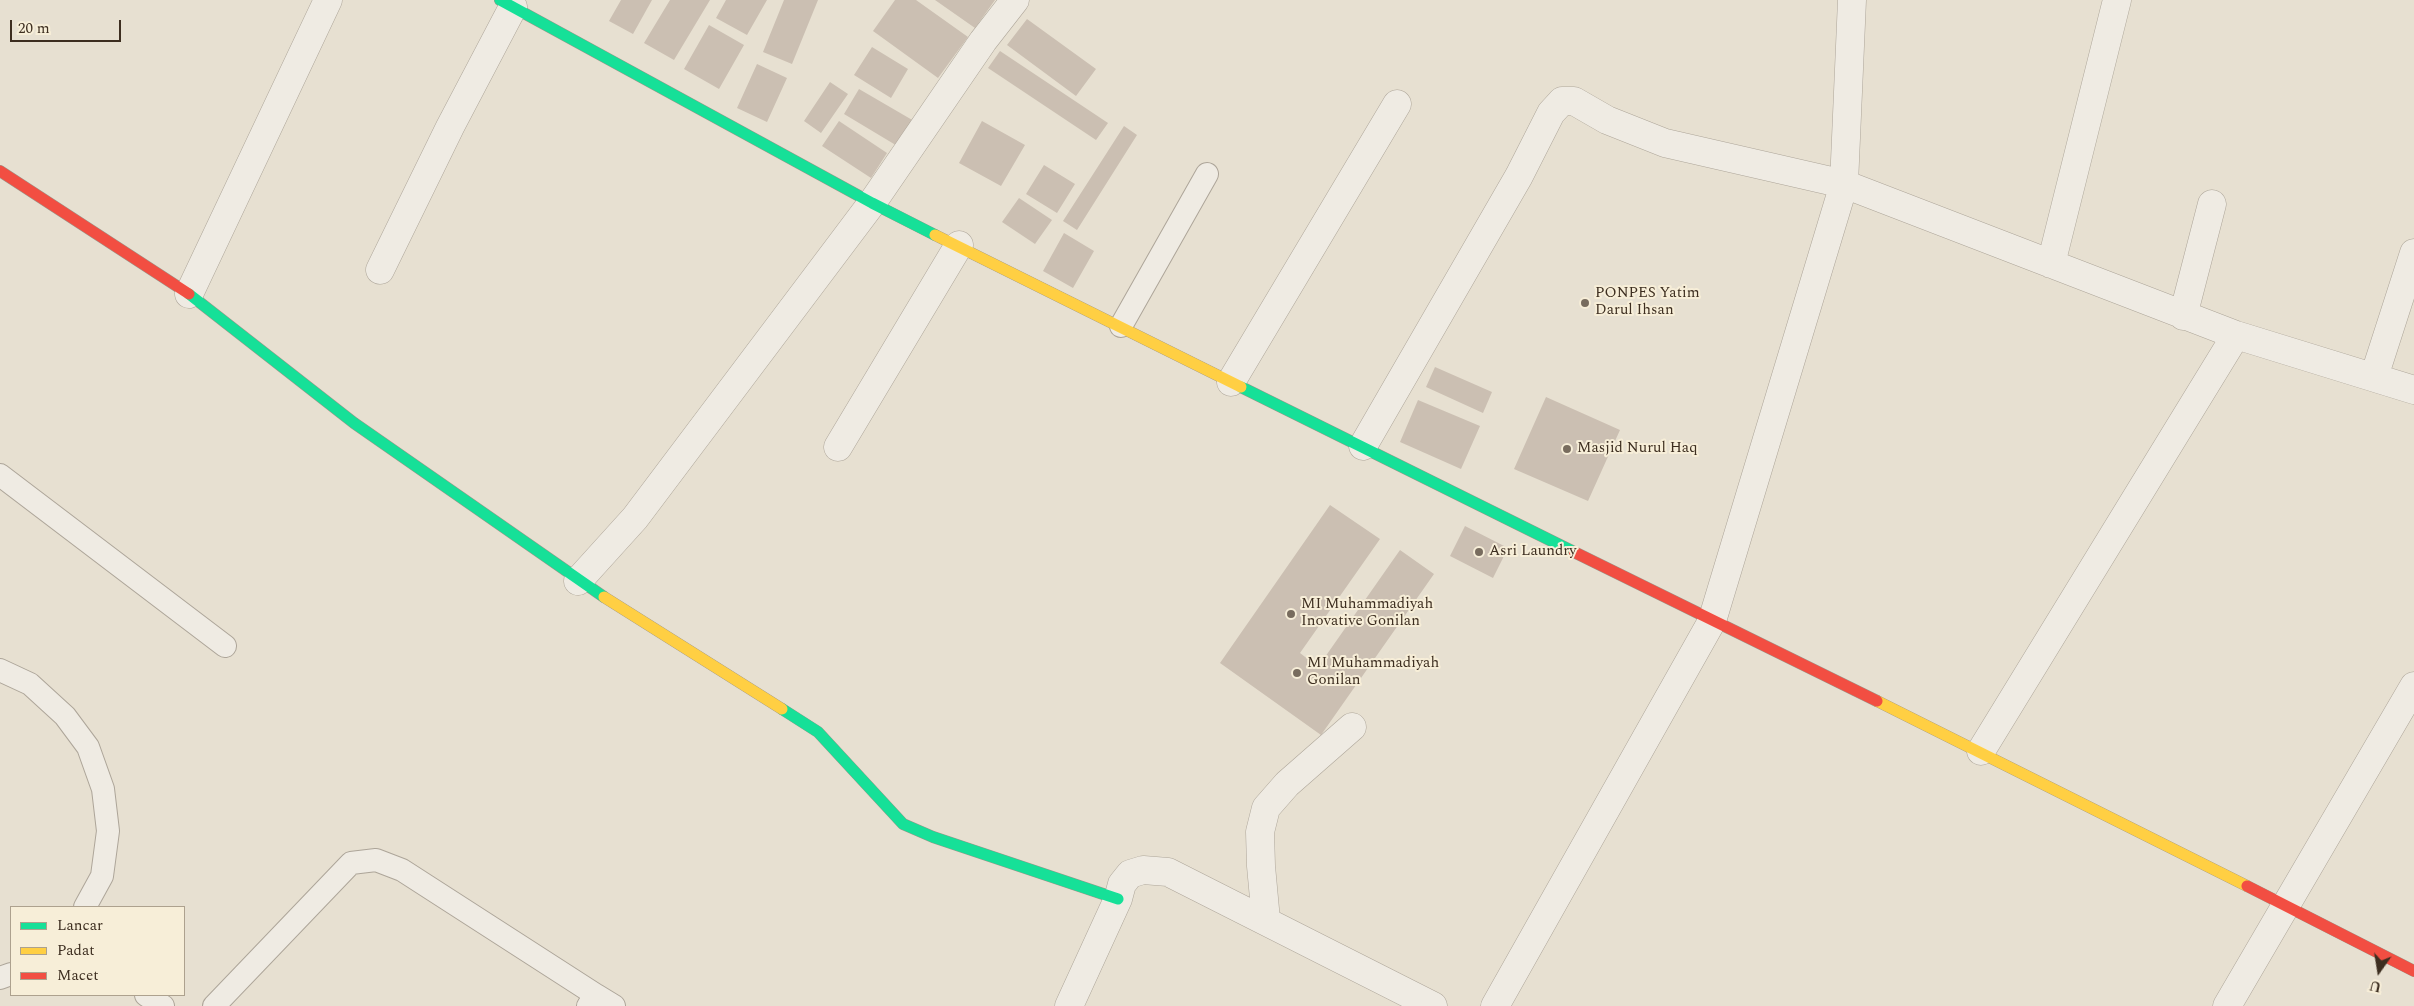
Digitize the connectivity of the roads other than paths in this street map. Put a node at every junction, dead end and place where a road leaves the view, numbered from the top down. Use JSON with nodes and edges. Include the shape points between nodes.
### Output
{"nodes":[{"id":1,"x":328,"y":0,"type":"edge"},
{"id":2,"x":1016,"y":0,"type":"edge"},
{"id":3,"x":1852,"y":0,"type":"edge"},
{"id":4,"x":2117,"y":0,"type":"edge"},
{"id":5,"x":507,"y":4,"type":"edge"},
{"id":6,"x":1397,"y":104,"type":"dead end"},
{"id":7,"x":0,"y":171,"type":"edge"},
{"id":8,"x":1207,"y":174,"type":"dead end"},
{"id":9,"x":1844,"y":184,"type":"junction"},
{"id":10,"x":872,"y":202,"type":"junction"},
{"id":11,"x":2212,"y":204,"type":"dead end"},
{"id":12,"x":959,"y":245,"type":"junction"},
{"id":13,"x":2414,"y":253,"type":"edge"},
{"id":14,"x":2051,"y":264,"type":"junction"},
{"id":15,"x":380,"y":270,"type":"dead end"},
{"id":16,"x":189,"y":294,"type":"junction"},
{"id":17,"x":2183,"y":316,"type":"junction"},
{"id":18,"x":1121,"y":326,"type":"junction"},
{"id":19,"x":2236,"y":335,"type":"junction"},
{"id":20,"x":2374,"y":377,"type":"junction"},
{"id":21,"x":1231,"y":382,"type":"junction"},
{"id":22,"x":2414,"y":390,"type":"edge"},
{"id":23,"x":1363,"y":446,"type":"junction"},
{"id":24,"x":838,"y":447,"type":"dead end"},
{"id":25,"x":0,"y":475,"type":"edge"},
{"id":26,"x":578,"y":581,"type":"junction"},
{"id":27,"x":1712,"y":621,"type":"junction"},
{"id":28,"x":225,"y":646,"type":"dead end"},
{"id":29,"x":0,"y":670,"type":"edge"},
{"id":30,"x":2414,"y":686,"type":"edge"},
{"id":31,"x":1352,"y":727,"type":"dead end"},
{"id":32,"x":1981,"y":751,"type":"junction"},
{"id":33,"x":1118,"y":899,"type":"junction"},
{"id":34,"x":2284,"y":904,"type":"junction"},
{"id":35,"x":86,"y":906,"type":"edge"},
{"id":36,"x":1266,"y":920,"type":"junction"},
{"id":37,"x":2414,"y":971,"type":"edge"},
{"id":38,"x":148,"y":996,"type":"edge"},
{"id":39,"x":1401,"y":998,"type":"edge"},
{"id":40,"x":599,"y":1002,"type":"edge"},
{"id":41,"x":163,"y":1006,"type":"edge"},
{"id":42,"x":214,"y":1006,"type":"edge"},
{"id":43,"x":1069,"y":1006,"type":"edge"},
{"id":44,"x":1433,"y":1006,"type":"edge"},
{"id":45,"x":1495,"y":1006,"type":"edge"},
{"id":46,"x":2227,"y":1006,"type":"edge"}],
"edges":[{"from":1,"to":16,"type":"street"},
{"from":2,"to":10,"type":"street","via":[[983,41]]},
{"from":3,"to":9,"type":"street"},
{"from":4,"to":14,"type":"street"},
{"from":5,"to":10,"type":"street"},
{"from":5,"to":15,"type":"street"},
{"from":6,"to":21,"type":"street"},
{"from":7,"to":16,"type":"street"},
{"from":8,"to":18,"type":"lane"},
{"from":9,"to":14,"type":"street"},
{"from":9,"to":23,"type":"street","via":[[1665,143],[1607,120],[1574,101],[1562,101],[1551,113],[1519,176]]},
{"from":9,"to":27,"type":"street"},
{"from":10,"to":12,"type":"street"},
{"from":10,"to":26,"type":"street","via":[[635,518]]},
{"from":11,"to":17,"type":"street"},
{"from":12,"to":18,"type":"street"},
{"from":12,"to":24,"type":"street"},
{"from":13,"to":20,"type":"street"},
{"from":14,"to":17,"type":"street"},
{"from":16,"to":26,"type":"street","via":[[354,423]]},
{"from":17,"to":19,"type":"street"},
{"from":18,"to":21,"type":"street"},
{"from":19,"to":20,"type":"street"},
{"from":19,"to":32,"type":"street"},
{"from":20,"to":22,"type":"street"},
{"from":21,"to":23,"type":"street"},
{"from":23,"to":27,"type":"street"},
{"from":25,"to":28,"type":"lane"},
{"from":26,"to":33,"type":"street","via":[[818,732],[903,824]]},
{"from":27,"to":32,"type":"street"},
{"from":27,"to":45,"type":"street"},
{"from":29,"to":35,"type":"lane","via":[[30,684],[65,716],[88,747],[104,789],[108,831],[102,876]]},
{"from":30,"to":34,"type":"street"},
{"from":31,"to":36,"type":"street","via":[[1287,784],[1266,808],[1260,832],[1260,866]]},
{"from":32,"to":34,"type":"street"},
{"from":33,"to":36,"type":"street","via":[[1122,884],[1130,874],[1143,870],[1168,872]]},
{"from":33,"to":43,"type":"street"},
{"from":34,"to":37,"type":"street"},
{"from":34,"to":46,"type":"street"},
{"from":36,"to":39,"type":"street"},
{"from":38,"to":41,"type":"lane"},
{"from":39,"to":44,"type":"street"},
{"from":40,"to":42,"type":"lane","via":[[402,870],[376,860],[351,863]]}]}
